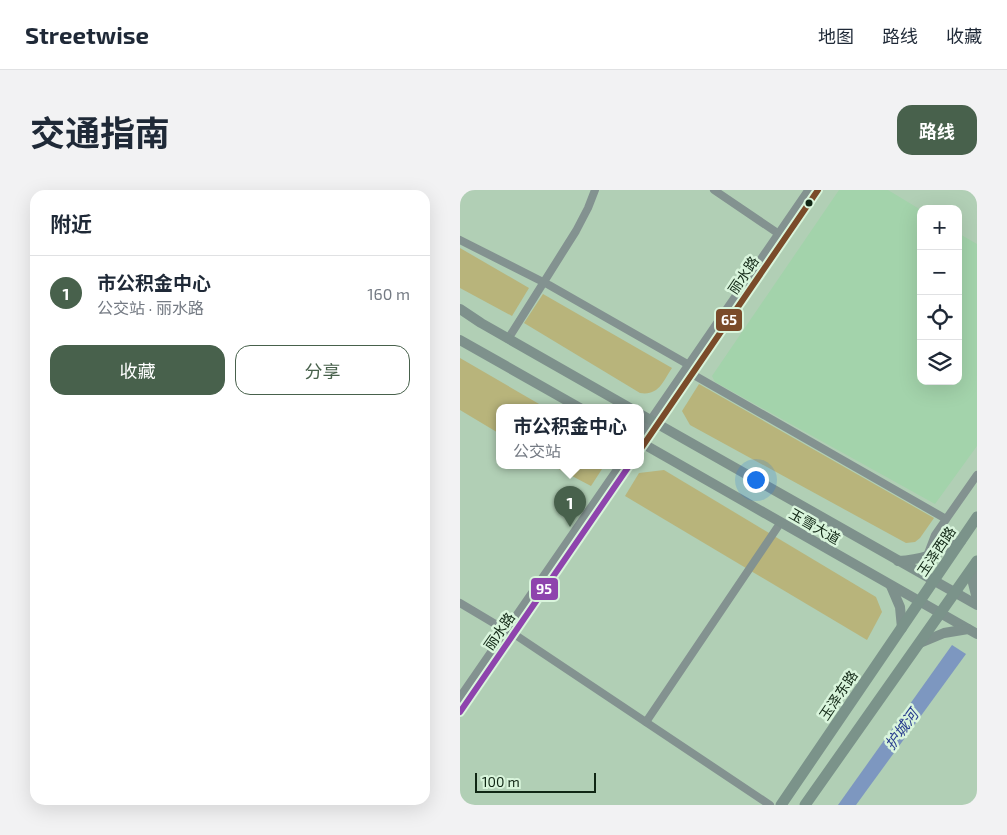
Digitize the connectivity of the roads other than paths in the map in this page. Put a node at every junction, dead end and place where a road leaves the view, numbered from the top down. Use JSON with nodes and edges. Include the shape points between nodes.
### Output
{"nodes":[{"id":1,"x":594,"y":190,"type":"edge"},
{"id":2,"x":714,"y":190,"type":"edge"},
{"id":3,"x":809,"y":190,"type":"edge"},
{"id":4,"x":818,"y":190,"type":"edge"},
{"id":5,"x":779,"y":234,"type":"junction"},
{"id":6,"x":460,"y":240,"type":"edge"},
{"id":7,"x":543,"y":282,"type":"junction"},
{"id":8,"x":460,"y":309,"type":"edge"},
{"id":9,"x":508,"y":339,"type":"junction"},
{"id":10,"x":460,"y":340,"type":"edge"},
{"id":11,"x":689,"y":365,"type":"junction"},
{"id":12,"x":692,"y":374,"type":"junction"},
{"id":13,"x":573,"y":404,"type":"edge"},
{"id":14,"x":623,"y":404,"type":"edge"},
{"id":15,"x":644,"y":416,"type":"edge"},
{"id":16,"x":654,"y":422,"type":"junction"},
{"id":17,"x":644,"y":438,"type":"edge"},
{"id":18,"x":644,"y":445,"type":"edge"},
{"id":19,"x":618,"y":469,"type":"edge"},
{"id":20,"x":627,"y":469,"type":"edge"},
{"id":21,"x":977,"y":475,"type":"edge"},
{"id":22,"x":977,"y":517,"type":"edge"},
{"id":23,"x":946,"y":519,"type":"junction"},
{"id":24,"x":781,"y":522,"type":"junction"},
{"id":25,"x":961,"y":540,"type":"junction"},
{"id":26,"x":928,"y":556,"type":"junction"},
{"id":27,"x":898,"y":561,"type":"junction"},
{"id":28,"x":976,"y":562,"type":"edge"},
{"id":29,"x":934,"y":581,"type":"junction"},
{"id":30,"x":891,"y":586,"type":"junction"},
{"id":31,"x":955,"y":593,"type":"junction"},
{"id":32,"x":977,"y":598,"type":"edge"},
{"id":33,"x":920,"y":602,"type":"junction"},
{"id":34,"x":460,"y":603,"type":"edge"},
{"id":35,"x":977,"y":605,"type":"edge"},
{"id":36,"x":941,"y":614,"type":"junction"},
{"id":37,"x":902,"y":628,"type":"junction"},
{"id":38,"x":972,"y":631,"type":"edge"},
{"id":39,"x":510,"y":632,"type":"junction"},
{"id":40,"x":920,"y":642,"type":"junction"},
{"id":41,"x":460,"y":698,"type":"edge"},
{"id":42,"x":460,"y":712,"type":"edge"},
{"id":43,"x":646,"y":722,"type":"junction"},
{"id":44,"x":770,"y":805,"type":"edge"},
{"id":45,"x":781,"y":805,"type":"edge"},
{"id":46,"x":805,"y":805,"type":"edge"}],
"edges":[{"from":1,"to":7,"type":"street","via":[[576,231]]},
{"from":2,"to":5,"type":"street"},
{"from":3,"to":5,"type":"street","name":"丽水路"},
{"from":4,"to":12,"type":"street","name":"丽水路"},
{"from":5,"to":11,"type":"street","name":"丽水路"},
{"from":6,"to":7,"type":"street"},
{"from":7,"to":9,"type":"street"},
{"from":7,"to":11,"type":"street"},
{"from":8,"to":9,"type":"main road"},
{"from":9,"to":14,"type":"main road"},
{"from":10,"to":13,"type":"main road"},
{"from":11,"to":16,"type":"street","name":"丽水路"},
{"from":12,"to":16,"type":"street","name":"丽水路"},
{"from":12,"to":23,"type":"street"},
{"from":15,"to":16,"type":"main road","name":"玉雪大道"},
{"from":16,"to":17,"type":"street","name":"丽水路"},
{"from":16,"to":27,"type":"main road","name":"玉雪大道"},
{"from":18,"to":24,"type":"main road","name":"玉雪大道"},
{"from":19,"to":39,"type":"street","name":"丽水路"},
{"from":20,"to":39,"type":"street","name":"丽水路"},
{"from":21,"to":23,"type":"street"},
{"from":22,"to":25,"type":"main road","name":"玉泽西路"},
{"from":23,"to":26,"type":"street","via":[[935,535]]},
{"from":24,"to":30,"type":"main road","name":"玉雪大道"},
{"from":24,"to":43,"type":"street"},
{"from":25,"to":26,"type":"main road"},
{"from":25,"to":29,"type":"main road","name":"玉泽西路"},
{"from":26,"to":27,"type":"main road"},
{"from":27,"to":29,"type":"main road","name":"玉雪大道"},
{"from":28,"to":31,"type":"main road"},
{"from":28,"to":32,"type":"main road","via":[[973,583]]},
{"from":29,"to":31,"type":"main road","name":"玉雪大道"},
{"from":29,"to":33,"type":"main road","name":"玉泽西路"},
{"from":30,"to":33,"type":"main road","name":"玉雪大道"},
{"from":30,"to":37,"type":"main road","via":[[900,606]]},
{"from":31,"to":35,"type":"main road","name":"玉雪大道"},
{"from":31,"to":36,"type":"main road"},
{"from":33,"to":36,"type":"main road","name":"玉雪大道"},
{"from":33,"to":37,"type":"main road","name":"玉泽东路"},
{"from":34,"to":39,"type":"street"},
{"from":36,"to":38,"type":"main road","name":"玉雪大道"},
{"from":36,"to":40,"type":"main road"},
{"from":37,"to":45,"type":"main road","name":"玉泽东路"},
{"from":38,"to":40,"type":"main road","via":[[944,633]]},
{"from":39,"to":41,"type":"street","name":"丽水路"},
{"from":39,"to":42,"type":"street","name":"丽水路"},
{"from":39,"to":43,"type":"street"},
{"from":40,"to":46,"type":"main road"},
{"from":43,"to":44,"type":"street"}]}
